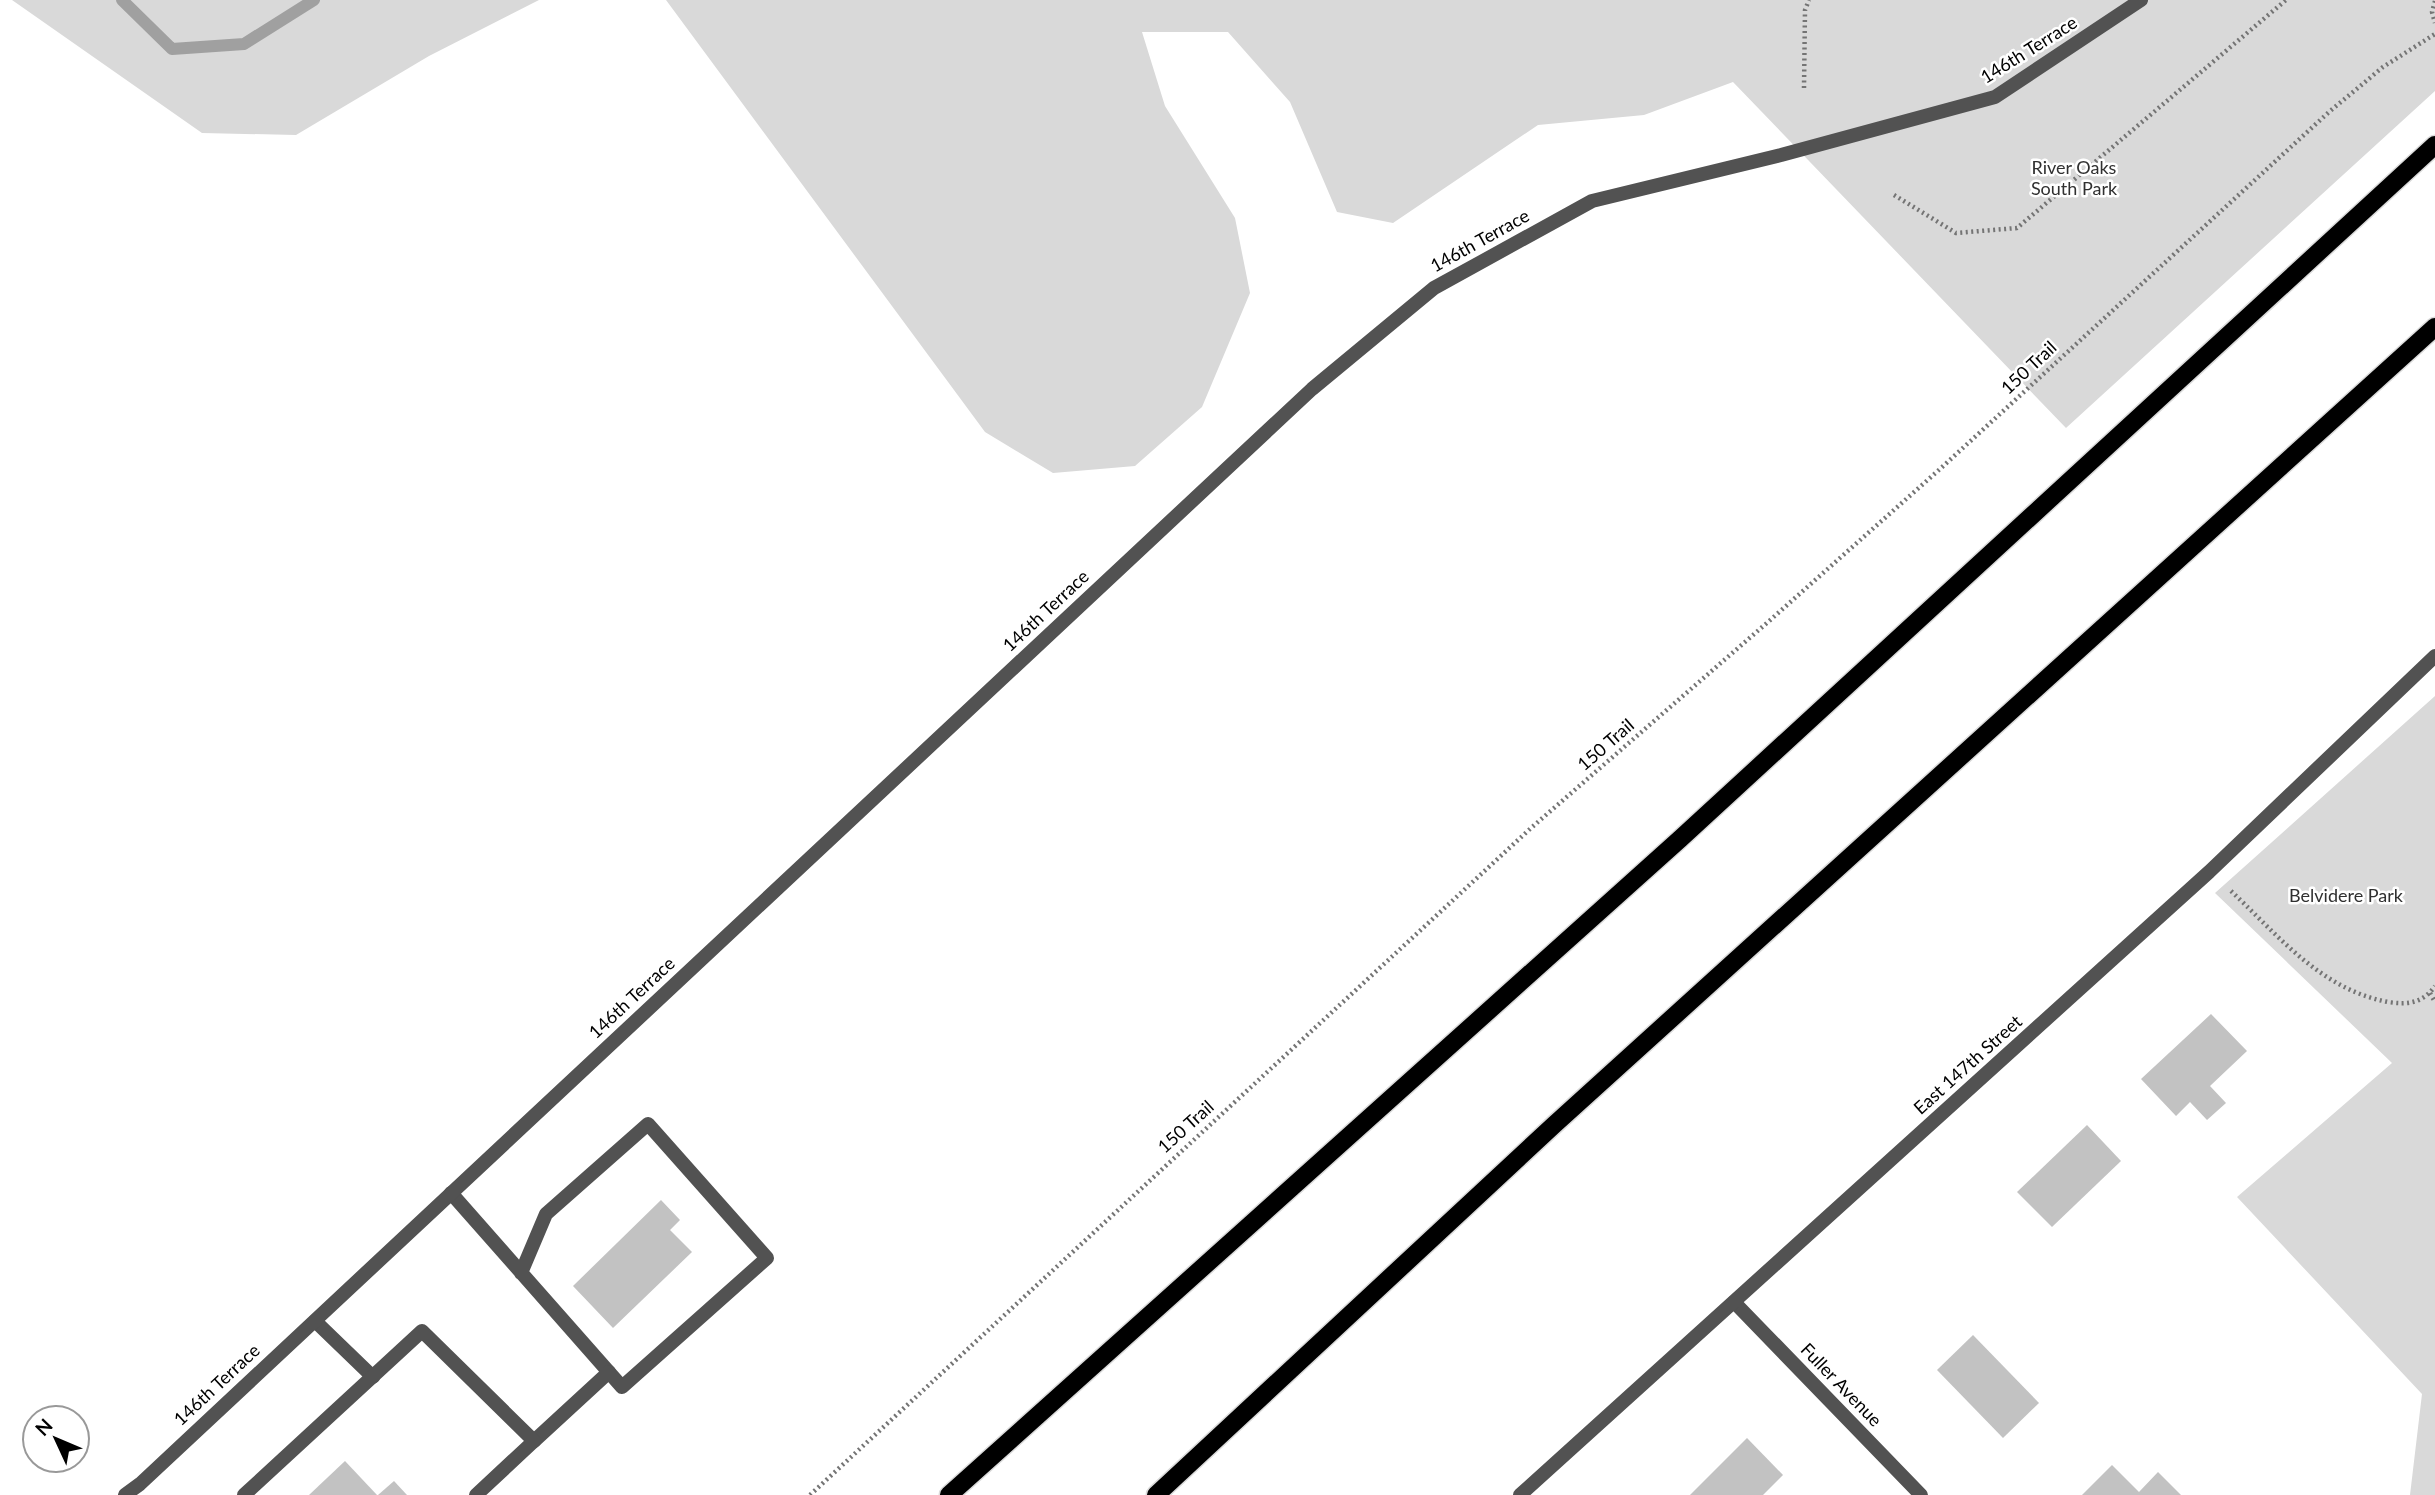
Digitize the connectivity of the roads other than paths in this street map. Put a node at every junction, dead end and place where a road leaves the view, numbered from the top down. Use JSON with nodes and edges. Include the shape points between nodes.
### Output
{"nodes":[{"id":1,"x":2141,"y":0,"type":"edge"},
{"id":2,"x":2435,"y":145,"type":"edge"},
{"id":3,"x":2435,"y":327,"type":"edge"},
{"id":4,"x":2435,"y":656,"type":"edge"},
{"id":5,"x":451,"y":1193,"type":"junction"},
{"id":6,"x":521,"y":1273,"type":"junction"},
{"id":7,"x":1734,"y":1302,"type":"junction"},
{"id":8,"x":315,"y":1321,"type":"junction"},
{"id":9,"x":609,"y":1372,"type":"junction"},
{"id":10,"x":373,"y":1377,"type":"junction"},
{"id":11,"x":534,"y":1441,"type":"junction"},
{"id":12,"x":129,"y":1494,"type":"edge"},
{"id":13,"x":244,"y":1495,"type":"edge"},
{"id":14,"x":475,"y":1495,"type":"edge"},
{"id":15,"x":949,"y":1495,"type":"edge"},
{"id":16,"x":1156,"y":1495,"type":"edge"},
{"id":17,"x":1520,"y":1495,"type":"edge"},
{"id":18,"x":1921,"y":1495,"type":"edge"}],
"edges":[{"from":1,"to":5,"type":"street","name":"146th Terrace","via":[[1995,97],[1592,201],[1434,288],[1312,389]]},
{"from":2,"to":15,"type":"main road","via":[[1670,848]]},
{"from":3,"to":16,"type":"main road","via":[[1566,1114]]},
{"from":4,"to":7,"type":"street","name":"East 147th Street","via":[[2209,872]]},
{"from":5,"to":6,"type":"street"},
{"from":5,"to":8,"type":"street","name":"146th Terrace"},
{"from":6,"to":9,"type":"street"},
{"from":6,"to":9,"type":"street","via":[[546,1214],[649,1124],[767,1258],[622,1387]]},
{"from":7,"to":17,"type":"street","name":"East 147th Street"},
{"from":7,"to":18,"type":"street","name":"Fuller Avenue"},
{"from":8,"to":10,"type":"street"},
{"from":8,"to":12,"type":"street","name":"146th Terrace"},
{"from":9,"to":11,"type":"street"},
{"from":10,"to":11,"type":"street","via":[[422,1331]]},
{"from":10,"to":13,"type":"street"},
{"from":11,"to":14,"type":"street"}]}
